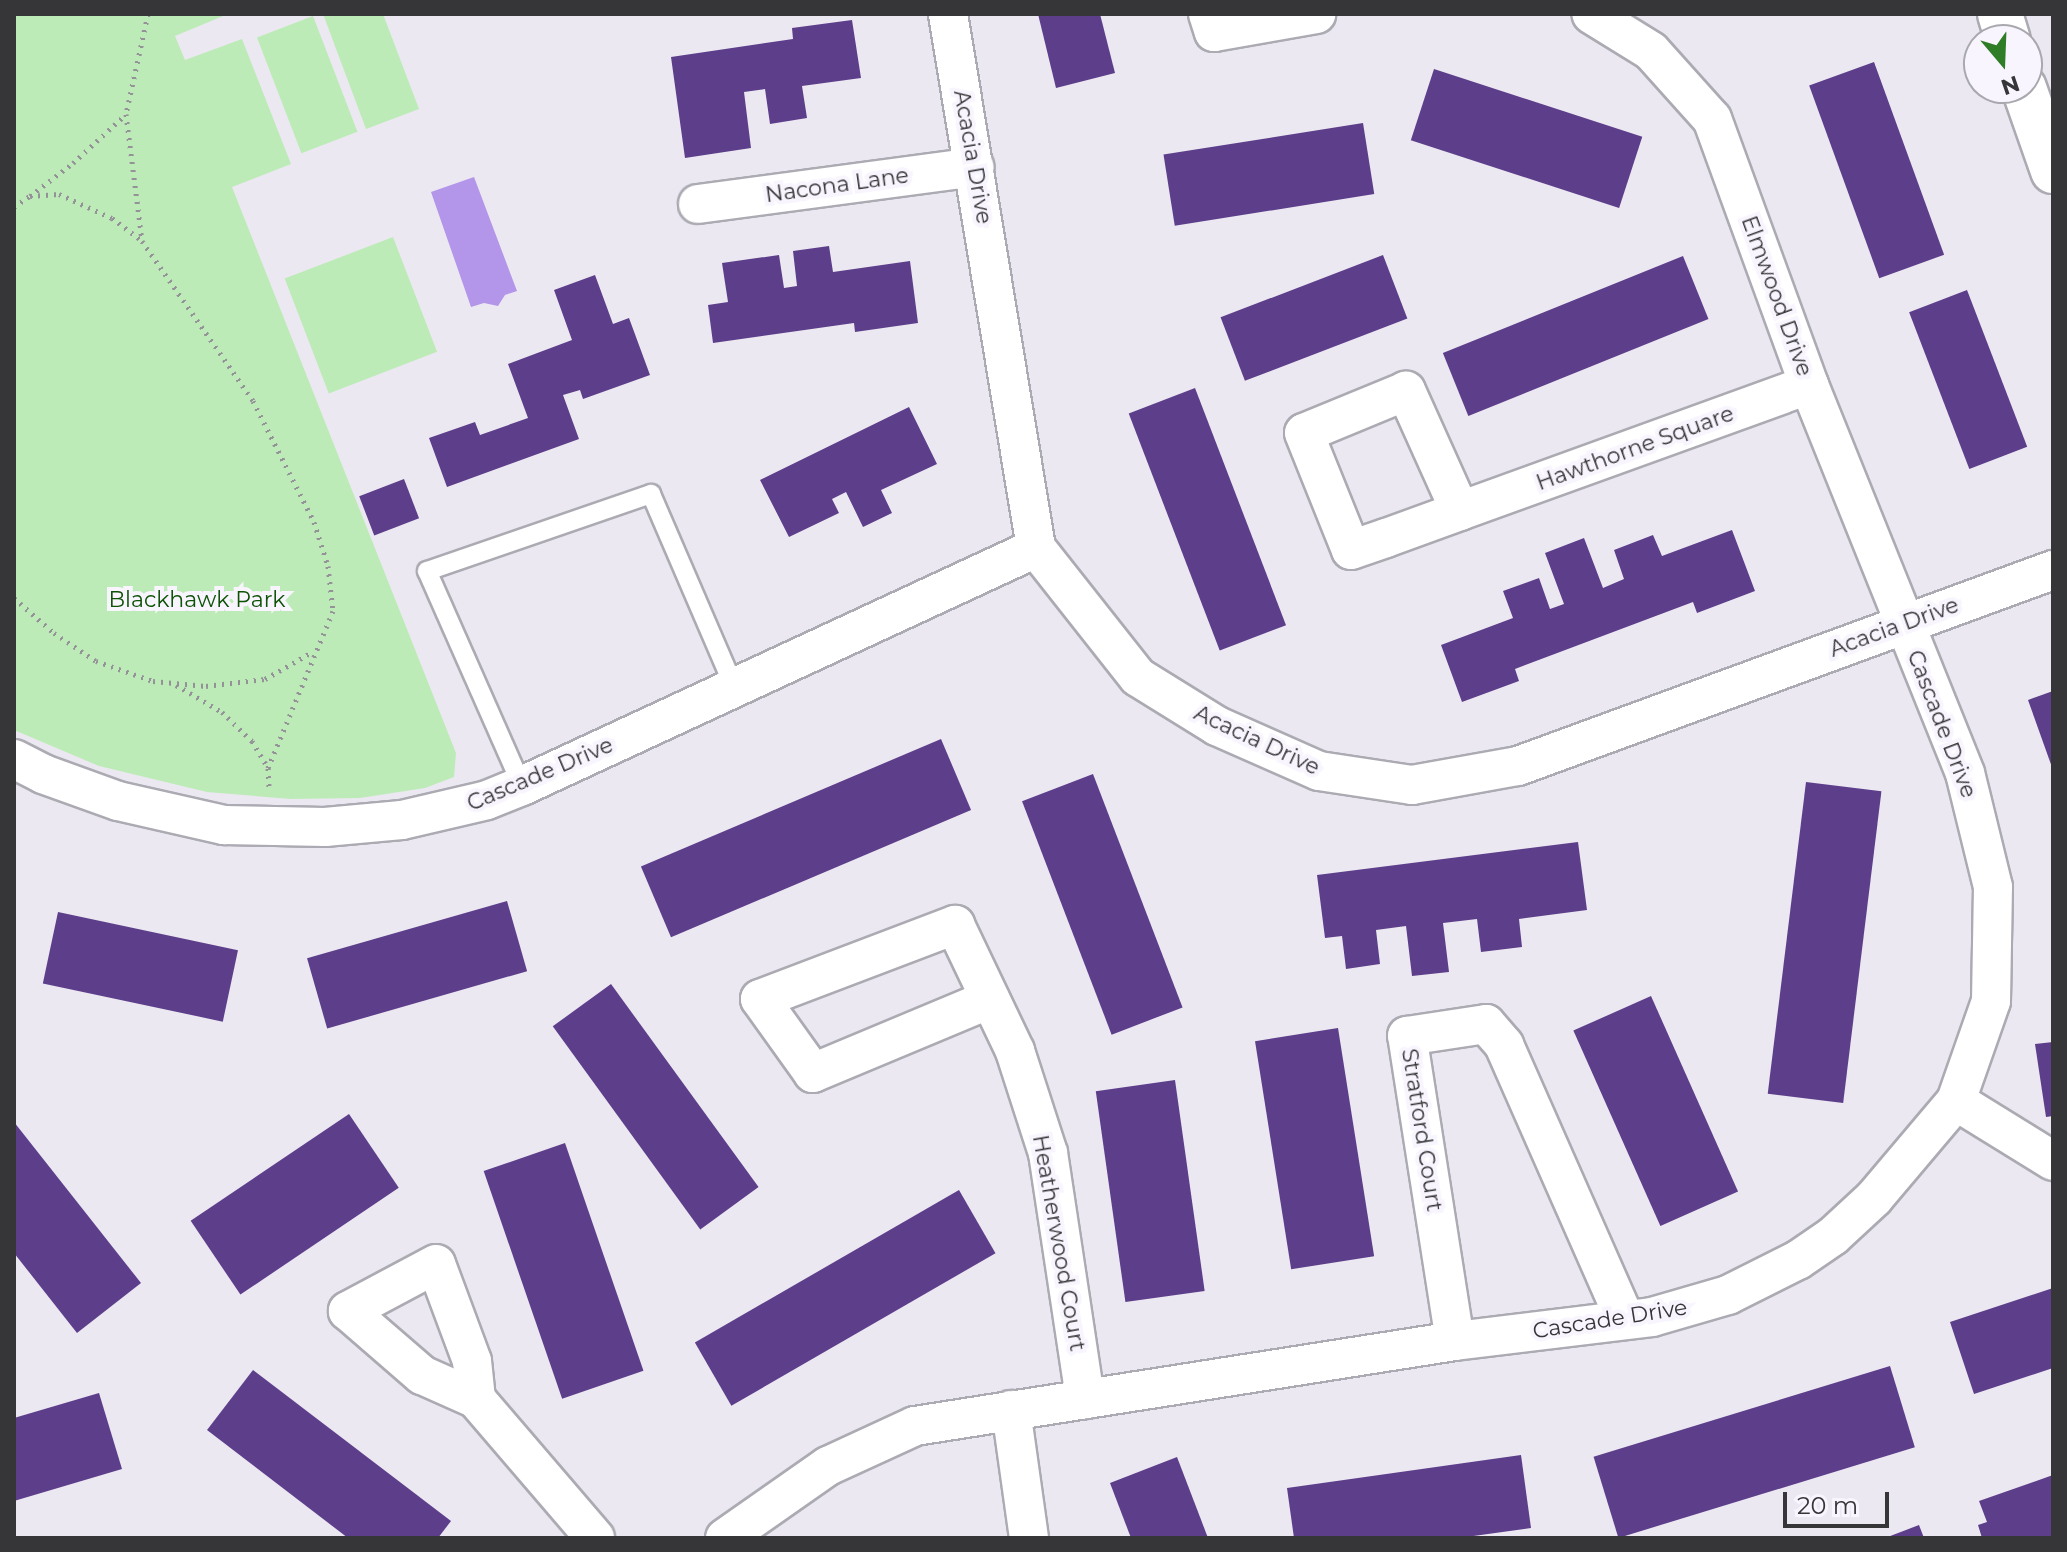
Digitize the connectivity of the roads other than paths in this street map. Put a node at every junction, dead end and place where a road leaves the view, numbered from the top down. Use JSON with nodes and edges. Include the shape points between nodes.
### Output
{"nodes":[{"id":1,"x":948,"y":14,"type":"edge"},
{"id":2,"x":1208,"y":14,"type":"edge"},
{"id":3,"x":1316,"y":14,"type":"edge"},
{"id":4,"x":1591,"y":14,"type":"edge"},
{"id":5,"x":2030,"y":104,"type":"edge"},
{"id":6,"x":975,"y":167,"type":"junction"},
{"id":7,"x":2053,"y":171,"type":"edge"},
{"id":8,"x":698,"y":204,"type":"dead end"},
{"id":9,"x":1809,"y":385,"type":"junction"},
{"id":10,"x":1460,"y":511,"type":"junction"},
{"id":11,"x":1036,"y":548,"type":"junction"},
{"id":12,"x":2053,"y":570,"type":"edge"},
{"id":13,"x":1904,"y":623,"type":"junction"},
{"id":14,"x":734,"y":687,"type":"junction"},
{"id":15,"x":14,"y":759,"type":"edge"},
{"id":16,"x":522,"y":786,"type":"junction"},
{"id":17,"x":990,"y":999,"type":"junction"},
{"id":18,"x":1956,"y":1101,"type":"junction"},
{"id":19,"x":2053,"y":1161,"type":"edge"},
{"id":20,"x":1625,"y":1319,"type":"junction"},
{"id":21,"x":1455,"y":1341,"type":"junction"},
{"id":22,"x":476,"y":1399,"type":"dead end"},
{"id":23,"x":1085,"y":1399,"type":"junction"},
{"id":24,"x":1011,"y":1410,"type":"junction"},
{"id":25,"x":595,"y":1538,"type":"edge"},
{"id":26,"x":725,"y":1538,"type":"edge"},
{"id":27,"x":1029,"y":1538,"type":"edge"}],
"edges":[{"from":1,"to":6,"type":"street","name":"Acacia Drive"},
{"from":2,"to":3,"type":"street","via":[[1214,32]]},
{"from":4,"to":9,"type":"street","name":"Elmwood Drive","via":[[1651,51],[1712,119]]},
{"from":5,"to":7,"type":"street"},
{"from":6,"to":8,"type":"street","name":"Nacona Lane"},
{"from":6,"to":11,"type":"street","name":"Acacia Drive"},
{"from":9,"to":10,"type":"street","name":"Hawthorne Square"},
{"from":9,"to":13,"type":"street","name":"Elmwood Drive"},
{"from":10,"to":10,"type":"street","name":"Hawthorne Square","via":[[1351,550],[1304,433],[1406,391]]},
{"from":11,"to":13,"type":"street","name":"Acacia Drive","via":[[1138,677],[1217,726],[1319,771],[1412,785],[1518,766]]},
{"from":11,"to":14,"type":"street","name":"Cascade Drive"},
{"from":12,"to":13,"type":"street","name":"Acacia Drive"},
{"from":13,"to":18,"type":"street","name":"Cascade Drive","via":[[1965,773],[1993,887],[1991,1001]]},
{"from":14,"to":16,"type":"street","name":"Cascade Drive"},
{"from":14,"to":16,"type":"lane","via":[[651,494],[427,571]]},
{"from":15,"to":16,"type":"street","name":"Cascade Drive","via":[[133,805],[200,821],[270,828],[402,820]]},
{"from":17,"to":17,"type":"street","name":"Heatherwood Court","via":[[955,925],[760,999],[813,1073]]},
{"from":17,"to":23,"type":"street","name":"Heatherwood Court","via":[[1015,1051],[1048,1153]]},
{"from":18,"to":19,"type":"street"},
{"from":18,"to":20,"type":"street","name":"Cascade Drive","via":[[1874,1198],[1798,1260],[1716,1299]]},
{"from":20,"to":21,"type":"street","name":"Cascade Drive"},
{"from":20,"to":21,"type":"street","name":"Stratford Court","via":[[1504,1045],[1486,1024],[1407,1036]]},
{"from":21,"to":23,"type":"street","name":"Cascade Drive"},
{"from":22,"to":25,"type":"street"},
{"from":23,"to":24,"type":"street","name":"Cascade Drive"},
{"from":24,"to":26,"type":"street","name":"Cascade Drive","via":[[915,1426],[828,1466]]},
{"from":24,"to":27,"type":"street"}]}
